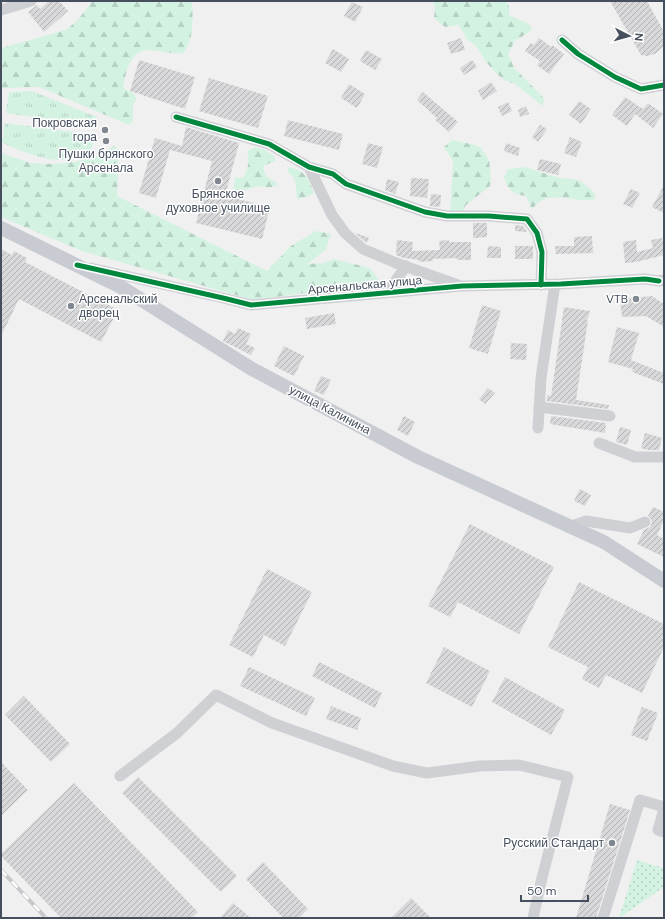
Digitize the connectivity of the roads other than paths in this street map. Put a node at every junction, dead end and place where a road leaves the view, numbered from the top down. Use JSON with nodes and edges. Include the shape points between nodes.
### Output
{"nodes":[{"id":1,"x":31,"y":1,"type":"edge"},
{"id":2,"x":1,"y":10,"type":"edge"},
{"id":3,"x":562,"y":40,"type":"dead end"},
{"id":4,"x":664,"y":85,"type":"edge"},
{"id":5,"x":176,"y":116,"type":"dead end"},
{"id":6,"x":309,"y":167,"type":"junction"},
{"id":7,"x":1,"y":228,"type":"edge"},
{"id":8,"x":77,"y":265,"type":"junction"},
{"id":9,"x":406,"y":266,"type":"junction"},
{"id":10,"x":663,"y":281,"type":"edge"},
{"id":11,"x":555,"y":284,"type":"junction"},
{"id":12,"x":541,"y":285,"type":"junction"},
{"id":13,"x":462,"y":286,"type":"junction"},
{"id":14,"x":388,"y":292,"type":"junction"},
{"id":15,"x":540,"y":407,"type":"junction"},
{"id":16,"x":610,"y":416,"type":"dead end"},
{"id":17,"x":538,"y":428,"type":"dead end"},
{"id":18,"x":598,"y":443,"type":"dead end"},
{"id":19,"x":664,"y":457,"type":"edge"},
{"id":20,"x":645,"y":522,"type":"dead end"},
{"id":21,"x":569,"y":526,"type":"junction"},
{"id":22,"x":664,"y":581,"type":"edge"},
{"id":23,"x":120,"y":776,"type":"dead end"},
{"id":24,"x":664,"y":808,"type":"edge"},
{"id":25,"x":664,"y":832,"type":"edge"},
{"id":26,"x":532,"y":918,"type":"edge"},
{"id":27,"x":603,"y":918,"type":"edge"}],
"edges":[{"from":1,"to":2,"type":"street"},
{"from":3,"to":4,"type":"street","via":[[578,54],[615,77],[641,89]]},
{"from":5,"to":6,"type":"street","via":[[269,144]]},
{"from":6,"to":9,"type":"street","via":[[332,215],[344,233],[363,249]]},
{"from":6,"to":12,"type":"street","via":[[333,174],[346,184],[425,212],[447,216],[527,219],[537,233],[542,252]]},
{"from":7,"to":8,"type":"main road","name":"улица Калинина"},
{"from":8,"to":14,"type":"street","name":"Арсенальская улица","via":[[251,305]]},
{"from":8,"to":21,"type":"main road","name":"улица Калинина","via":[[121,287],[252,369],[418,457]]},
{"from":9,"to":13,"type":"street"},
{"from":9,"to":14,"type":"street"},
{"from":10,"to":11,"type":"street","name":"Арсенальская улица","via":[[644,279]]},
{"from":11,"to":12,"type":"street","name":"Арсенальская улица"},
{"from":11,"to":15,"type":"street","via":[[541,378]]},
{"from":12,"to":13,"type":"street","name":"Арсенальская улица"},
{"from":13,"to":14,"type":"street","name":"Арсенальская улица"},
{"from":15,"to":16,"type":"street"},
{"from":15,"to":17,"type":"street"},
{"from":18,"to":19,"type":"street","via":[[635,456]]},
{"from":20,"to":21,"type":"street","via":[[630,528],[586,520]]},
{"from":21,"to":22,"type":"main road","name":"улица Калинина","via":[[604,542]]},
{"from":23,"to":26,"type":"street","via":[[176,733],[216,695],[272,723],[393,766],[427,773],[480,766],[520,765],[568,778]]},
{"from":24,"to":25,"type":"street","via":[[658,830]]},
{"from":24,"to":27,"type":"street","via":[[640,800]]}]}
